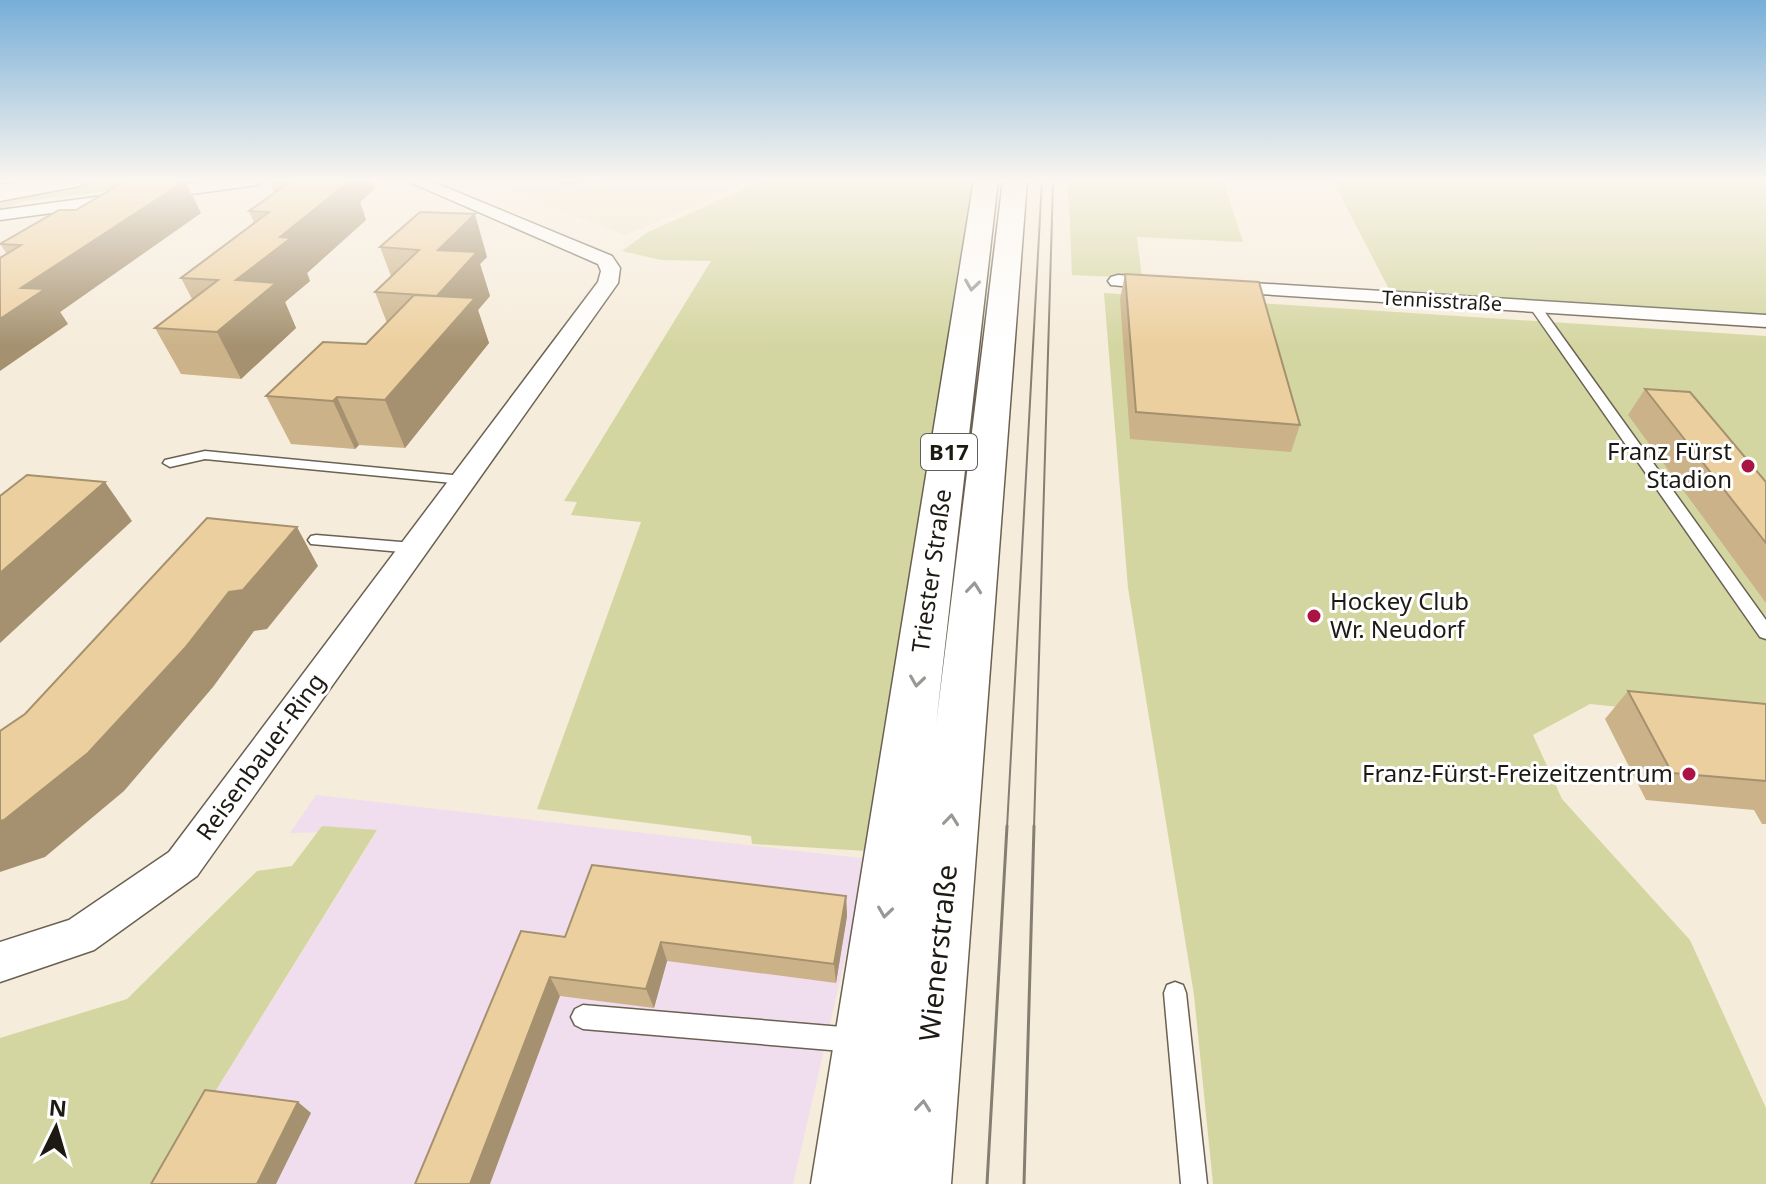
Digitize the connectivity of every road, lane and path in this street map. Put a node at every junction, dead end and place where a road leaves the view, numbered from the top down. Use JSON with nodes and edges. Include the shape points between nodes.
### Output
{"nodes":[{"id":1,"x":546,"y":235,"type":"edge"},
{"id":2,"x":981,"y":235,"type":"edge"},
{"id":3,"x":1007,"y":235,"type":"edge"},
{"id":4,"x":1118,"y":281,"type":"dead end"},
{"id":5,"x":1535,"y":306,"type":"junction"},
{"id":6,"x":1766,"y":321,"type":"edge"},
{"id":7,"x":189,"y":447,"type":"dead end"},
{"id":8,"x":205,"y":455,"type":"junction"},
{"id":9,"x":170,"y":463,"type":"dead end"},
{"id":10,"x":463,"y":480,"type":"junction"},
{"id":11,"x":316,"y":540,"type":"dead end"},
{"id":12,"x":413,"y":548,"type":"junction"},
{"id":13,"x":1766,"y":633,"type":"edge"},
{"id":14,"x":936,"y":723,"type":"junction"},
{"id":15,"x":0,"y":962,"type":"edge"},
{"id":16,"x":1175,"y":993,"type":"dead end"},
{"id":17,"x":583,"y":1017,"type":"dead end"},
{"id":18,"x":867,"y":1041,"type":"junction"},
{"id":19,"x":847,"y":1184,"type":"edge"},
{"id":20,"x":915,"y":1184,"type":"edge"},
{"id":21,"x":1194,"y":1184,"type":"edge"}],
"edges":[{"from":1,"to":10,"type":"street","name":"Reisenbauer-Ring","via":[[605,260],[611,266],[608,283]]},
{"from":2,"to":14,"type":"main road","name":"Triester Straße","number":"B17","one_way":true},
{"from":14,"to":3,"type":"main road","name":"Triester Straße","number":"B17","one_way":true},
{"from":4,"to":5,"type":"street","name":"Tennisstraße"},
{"from":5,"to":6,"type":"street","name":"Tennisstraße"},
{"from":5,"to":13,"type":"lane"},
{"from":7,"to":8,"type":"lane"},
{"from":8,"to":9,"type":"lane"},
{"from":8,"to":10,"type":"lane"},
{"from":10,"to":12,"type":"street","name":"Reisenbauer-Ring"},
{"from":11,"to":12,"type":"lane"},
{"from":12,"to":15,"type":"street","name":"Reisenbauer-Ring","via":[[183,864],[80,936]]},
{"from":14,"to":18,"type":"main road","number":"B17","one_way":true},
{"from":20,"to":14,"type":"main road","name":"Wienerstraße","number":"B17","one_way":true},
{"from":16,"to":21,"type":"lane"},
{"from":17,"to":18,"type":"lane"},
{"from":18,"to":19,"type":"main road","number":"B17"}]}
